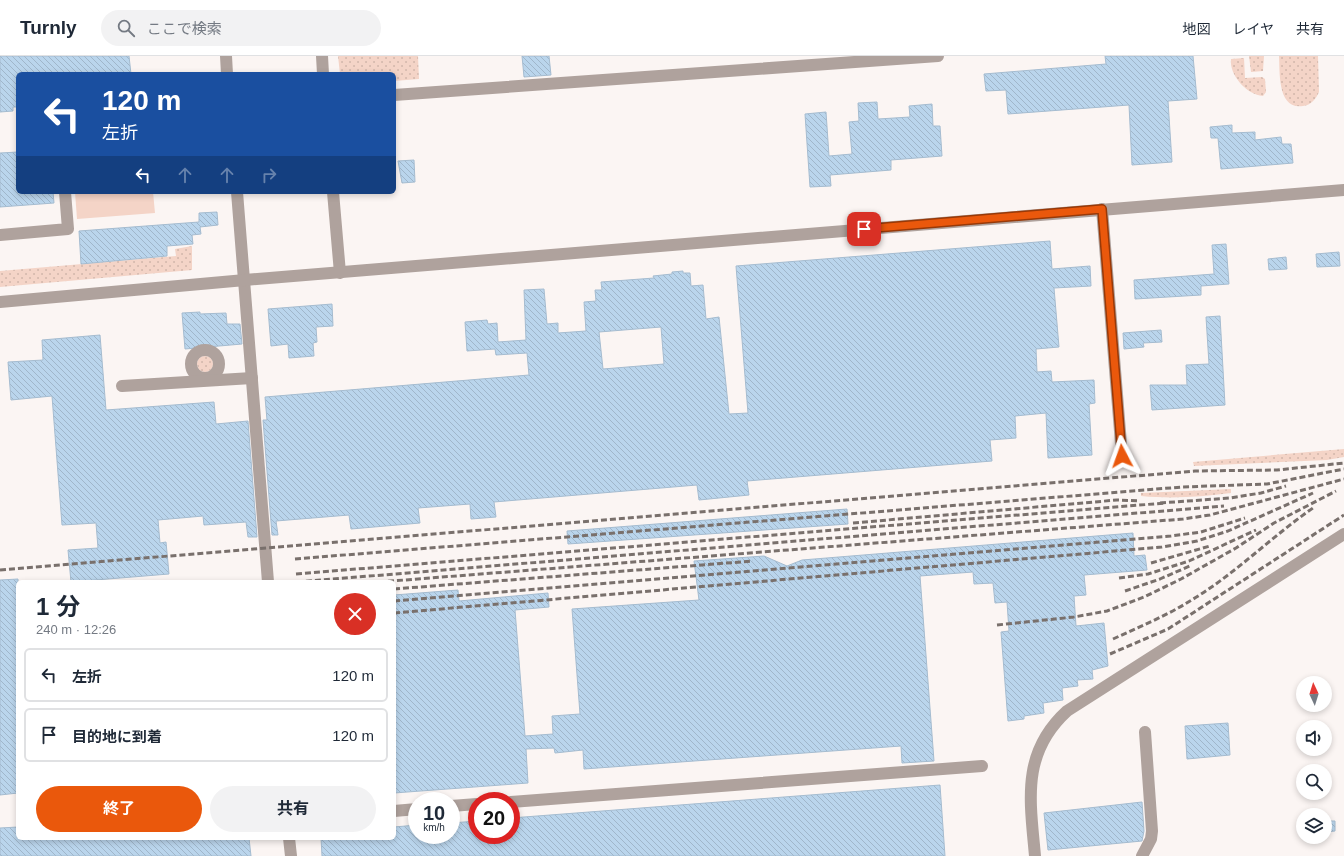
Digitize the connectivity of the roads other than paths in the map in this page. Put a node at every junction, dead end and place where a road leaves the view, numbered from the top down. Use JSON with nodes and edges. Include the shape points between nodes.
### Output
{"nodes":[{"id":1,"x":226,"y":56,"type":"edge"},
{"id":2,"x":322,"y":56,"type":"edge"},
{"id":3,"x":938,"y":56,"type":"edge"},
{"id":4,"x":227,"y":72,"type":"edge"},
{"id":5,"x":323,"y":72,"type":"edge"},
{"id":6,"x":396,"y":95,"type":"edge"},
{"id":7,"x":1344,"y":190,"type":"edge"},
{"id":8,"x":65,"y":194,"type":"edge"},
{"id":9,"x":237,"y":194,"type":"edge"},
{"id":10,"x":333,"y":194,"type":"edge"},
{"id":11,"x":1102,"y":209,"type":"junction"},
{"id":12,"x":0,"y":235,"type":"edge"},
{"id":13,"x":340,"y":273,"type":"junction"},
{"id":14,"x":245,"y":280,"type":"junction"},
{"id":15,"x":0,"y":302,"type":"edge"},
{"id":16,"x":252,"y":378,"type":"junction"},
{"id":17,"x":122,"y":386,"type":"dead end"},
{"id":18,"x":1122,"y":456,"type":"dead end"},
{"id":19,"x":1344,"y":534,"type":"edge"},
{"id":20,"x":268,"y":580,"type":"edge"},
{"id":21,"x":1145,"y":732,"type":"dead end"},
{"id":22,"x":982,"y":766,"type":"dead end"},
{"id":23,"x":520,"y":801,"type":"edge"},
{"id":24,"x":408,"y":810,"type":"edge"},
{"id":25,"x":396,"y":811,"type":"edge"},
{"id":26,"x":289,"y":840,"type":"edge"},
{"id":27,"x":291,"y":856,"type":"edge"},
{"id":28,"x":1035,"y":856,"type":"edge"},
{"id":29,"x":1142,"y":856,"type":"edge"}],
"edges":[{"from":1,"to":4,"type":"street"},
{"from":2,"to":5,"type":"street"},
{"from":3,"to":6,"type":"street"},
{"from":7,"to":11,"type":"street"},
{"from":8,"to":12,"type":"street","via":[[68,229]]},
{"from":9,"to":14,"type":"street"},
{"from":10,"to":13,"type":"street"},
{"from":11,"to":13,"type":"street"},
{"from":11,"to":18,"type":"street"},
{"from":13,"to":14,"type":"street"},
{"from":14,"to":15,"type":"street"},
{"from":14,"to":16,"type":"street"},
{"from":16,"to":17,"type":"street"},
{"from":16,"to":20,"type":"street"},
{"from":19,"to":28,"type":"street","via":[[1067,710],[1056,721],[1040,745],[1031,772],[1030,797]]},
{"from":21,"to":29,"type":"street","via":[[1152,831],[1151,839]]},
{"from":22,"to":23,"type":"street"},
{"from":24,"to":25,"type":"street"},
{"from":26,"to":27,"type":"street"}]}
